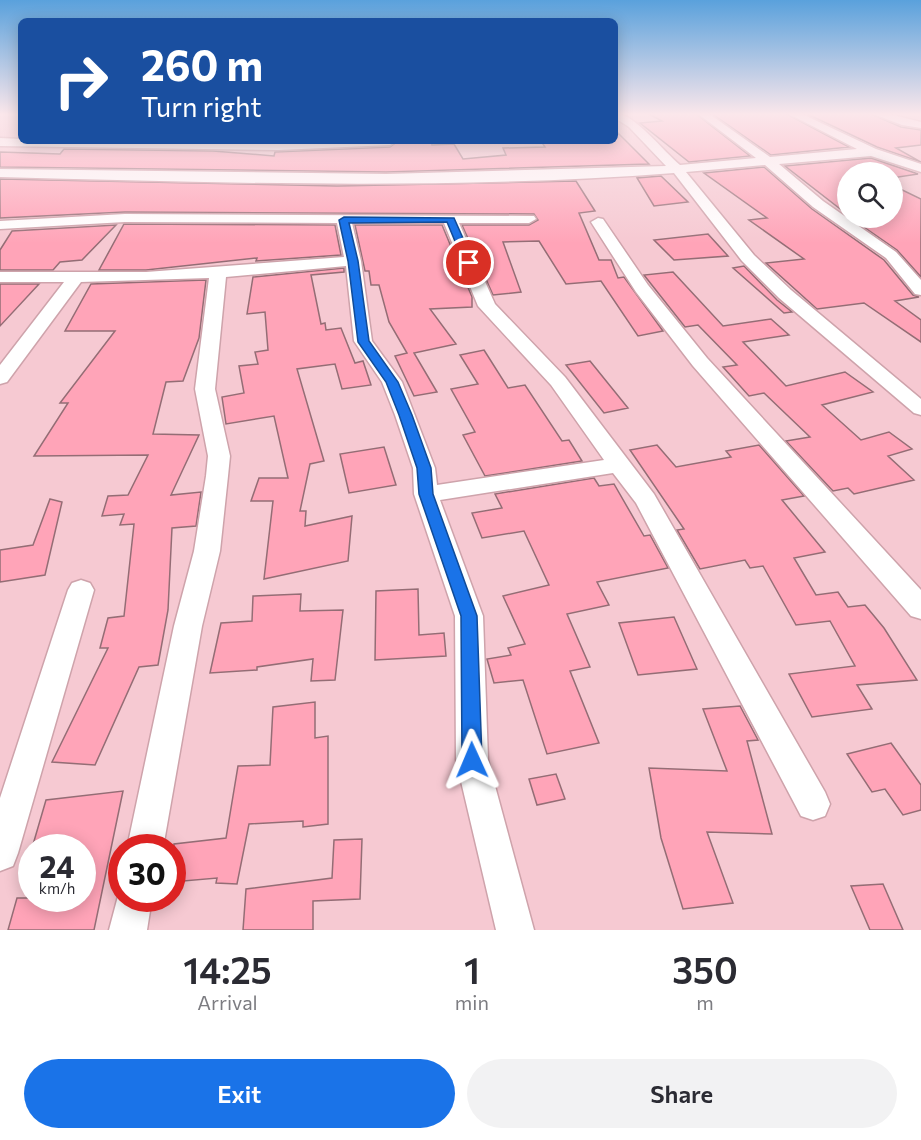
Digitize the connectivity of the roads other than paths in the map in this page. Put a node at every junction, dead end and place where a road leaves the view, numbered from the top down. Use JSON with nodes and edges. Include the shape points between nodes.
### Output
{"nodes":[{"id":1,"x":662,"y":156,"type":"edge"},
{"id":2,"x":762,"y":156,"type":"edge"},
{"id":3,"x":827,"y":156,"type":"edge"},
{"id":4,"x":885,"y":156,"type":"edge"},
{"id":5,"x":770,"y":162,"type":"junction"},
{"id":6,"x":921,"y":168,"type":"edge"},
{"id":7,"x":677,"y":170,"type":"junction"},
{"id":8,"x":0,"y":173,"type":"edge"},
{"id":9,"x":529,"y":219,"type":"dead end"},
{"id":10,"x":344,"y":220,"type":"junction"},
{"id":11,"x":450,"y":220,"type":"junction"},
{"id":12,"x":598,"y":222,"type":"dead end"},
{"id":13,"x":0,"y":225,"type":"edge"},
{"id":14,"x":353,"y":261,"type":"junction"},
{"id":15,"x":218,"y":273,"type":"junction"},
{"id":16,"x":0,"y":277,"type":"edge"},
{"id":17,"x":76,"y":277,"type":"junction"},
{"id":18,"x":921,"y":290,"type":"edge"},
{"id":19,"x":1,"y":374,"type":"edge"},
{"id":20,"x":921,"y":409,"type":"edge"},
{"id":21,"x":619,"y":465,"type":"junction"},
{"id":22,"x":426,"y":494,"type":"junction"},
{"id":23,"x":81,"y":590,"type":"dead end"},
{"id":24,"x":921,"y":608,"type":"edge"},
{"id":25,"x":813,"y":804,"type":"dead end"},
{"id":26,"x":148,"y":834,"type":"edge"},
{"id":27,"x":0,"y":853,"type":"edge"},
{"id":28,"x":132,"y":912,"type":"edge"},
{"id":29,"x":128,"y":930,"type":"edge"},
{"id":30,"x":515,"y":930,"type":"edge"}],
"edges":[{"from":1,"to":7,"type":"street"},
{"from":2,"to":5,"type":"street"},
{"from":3,"to":5,"type":"street"},
{"from":4,"to":6,"type":"street"},
{"from":5,"to":7,"type":"street"},
{"from":5,"to":18,"type":"street","via":[[818,204],[891,255]]},
{"from":7,"to":8,"type":"street","via":[[364,178]]},
{"from":7,"to":20,"type":"street","via":[[748,258]]},
{"from":9,"to":11,"type":"street"},
{"from":10,"to":11,"type":"street"},
{"from":10,"to":13,"type":"street","via":[[125,218]]},
{"from":10,"to":14,"type":"street"},
{"from":11,"to":21,"type":"street","via":[[488,306],[558,381]]},
{"from":12,"to":24,"type":"street","via":[[642,288],[700,362]]},
{"from":14,"to":15,"type":"street"},
{"from":14,"to":22,"type":"street","via":[[363,342],[392,382],[424,468]]},
{"from":15,"to":17,"type":"street"},
{"from":15,"to":26,"type":"street","via":[[205,389],[219,456],[217,476],[207,551],[188,626]]},
{"from":16,"to":17,"type":"street"},
{"from":17,"to":19,"type":"street"},
{"from":21,"to":22,"type":"street"},
{"from":21,"to":25,"type":"street","via":[[646,500]]},
{"from":22,"to":30,"type":"street","via":[[469,616],[472,760]]},
{"from":23,"to":27,"type":"street"},
{"from":28,"to":29,"type":"street"}]}
